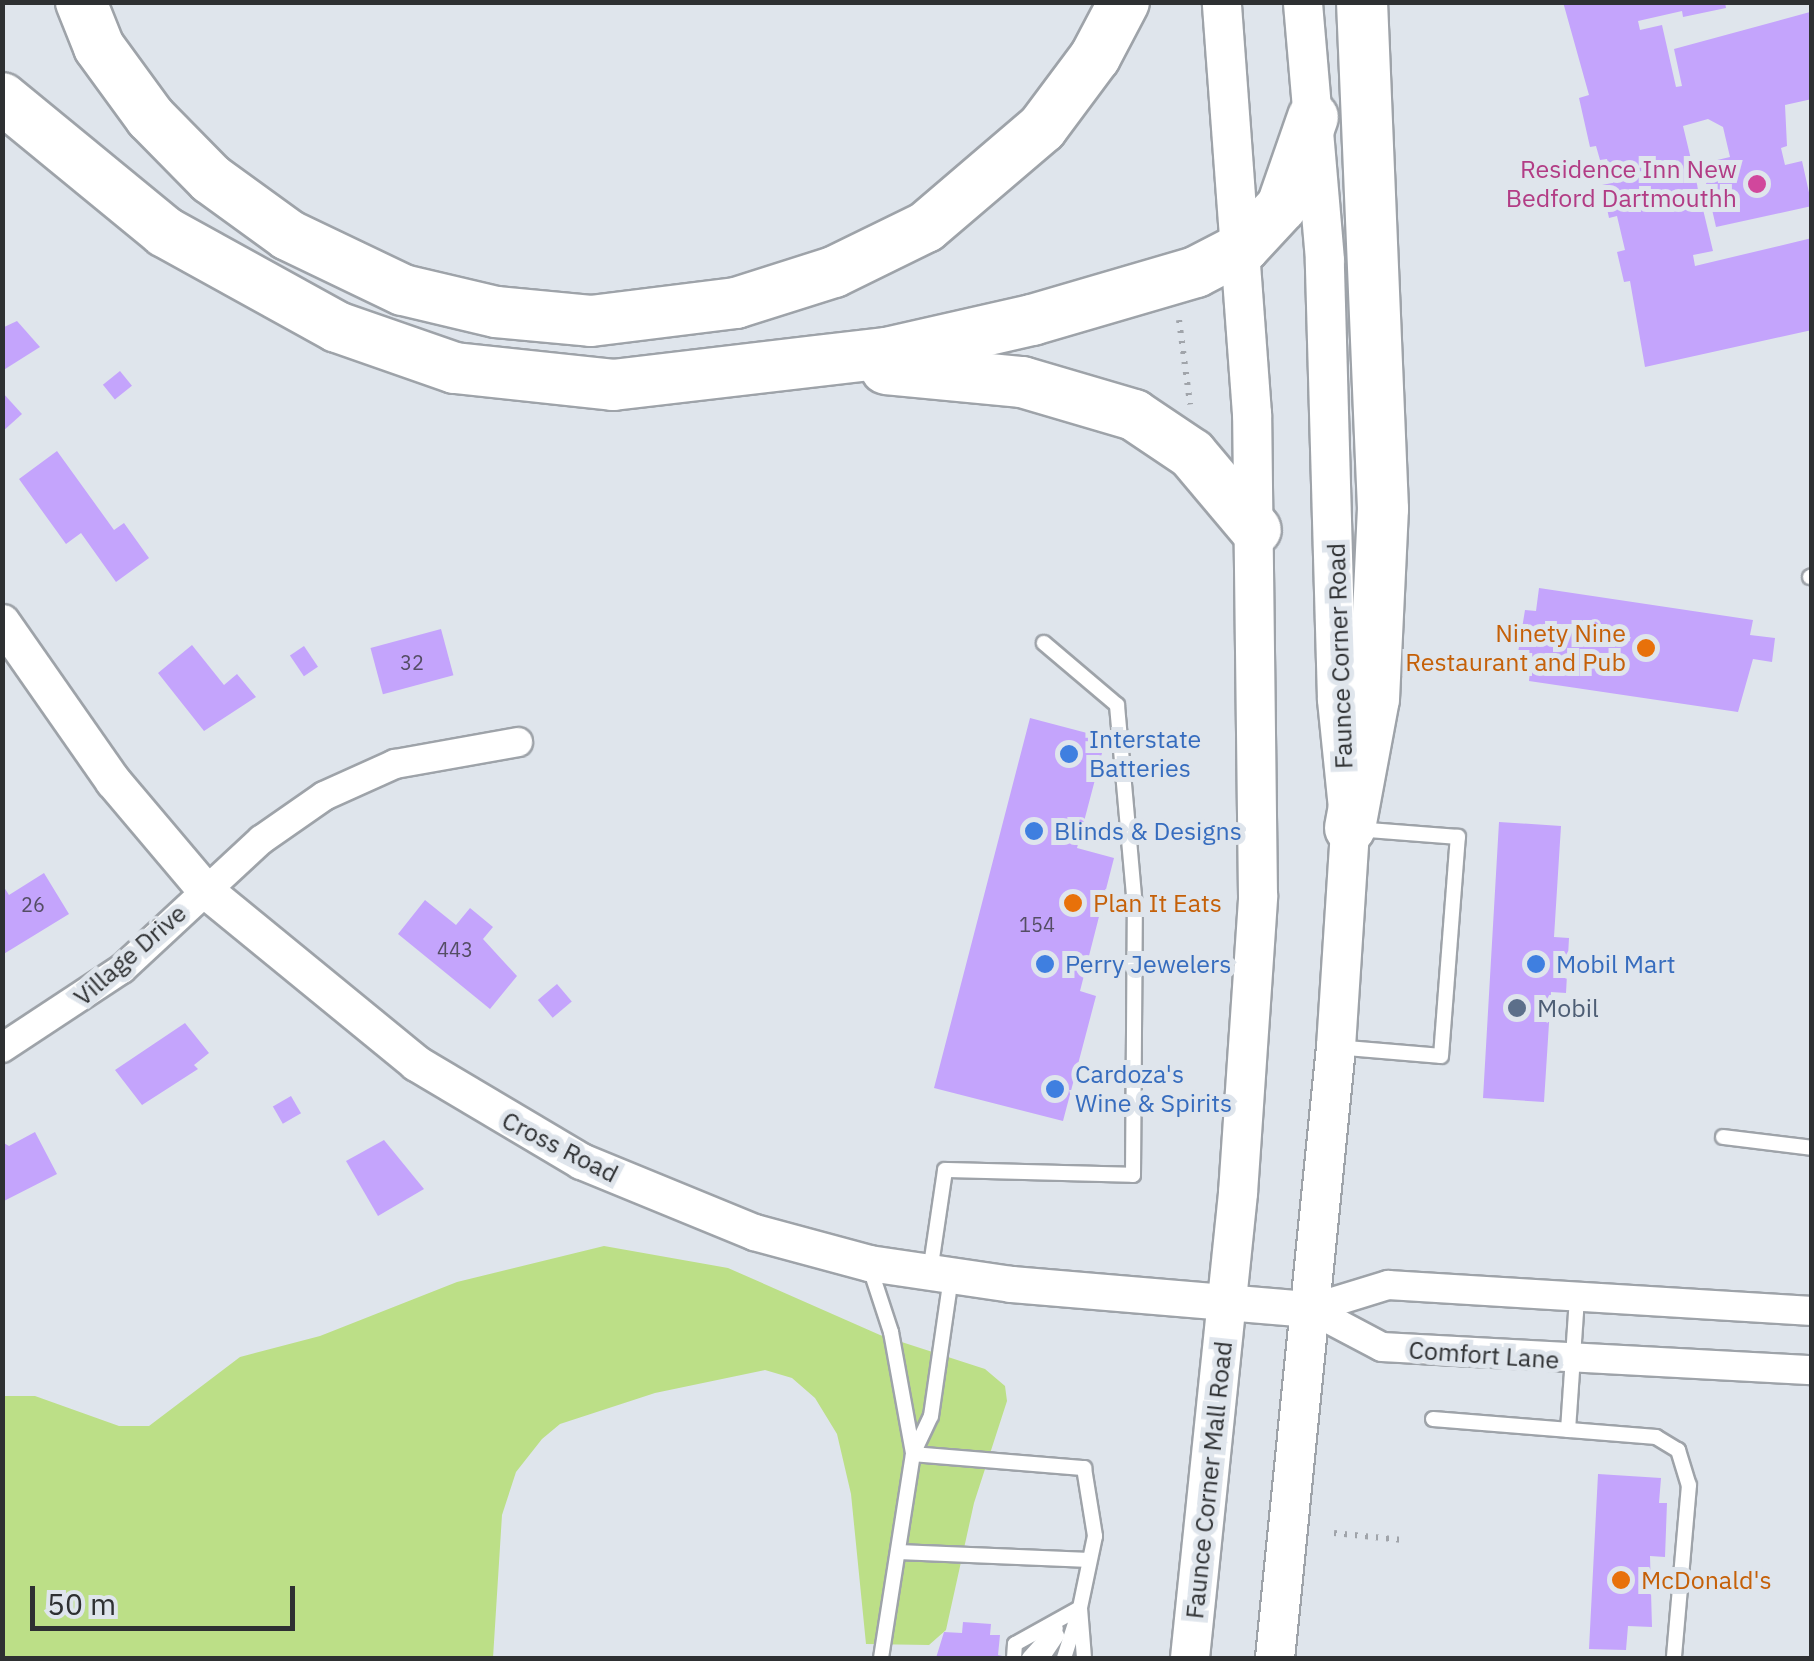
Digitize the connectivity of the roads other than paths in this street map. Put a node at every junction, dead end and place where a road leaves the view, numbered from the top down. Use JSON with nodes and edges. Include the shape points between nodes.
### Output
{"nodes":[{"id":1,"x":81,"y":2,"type":"edge"},
{"id":2,"x":1124,"y":2,"type":"edge"},
{"id":3,"x":1222,"y":2,"type":"edge"},
{"id":4,"x":1303,"y":2,"type":"edge"},
{"id":5,"x":1362,"y":2,"type":"edge"},
{"id":6,"x":2,"y":98,"type":"edge"},
{"id":7,"x":1314,"y":117,"type":"junction"},
{"id":8,"x":1244,"y":247,"type":"junction"},
{"id":9,"x":821,"y":364,"type":"junction"},
{"id":10,"x":1256,"y":530,"type":"junction"},
{"id":11,"x":2,"y":622,"type":"edge"},
{"id":12,"x":1044,"y":644,"type":"dead end"},
{"id":13,"x":518,"y":742,"type":"dead end"},
{"id":14,"x":1350,"y":828,"type":"junction"},
{"id":15,"x":205,"y":890,"type":"junction"},
{"id":16,"x":1336,"y":1047,"type":"junction"},
{"id":17,"x":2,"y":1048,"type":"edge"},
{"id":18,"x":1722,"y":1137,"type":"dead end"},
{"id":19,"x":1812,"y":1148,"type":"edge"},
{"id":20,"x":869,"y":1263,"type":"junction"},
{"id":21,"x":940,"y":1274,"type":"junction"},
{"id":22,"x":1577,"y":1298,"type":"junction"},
{"id":23,"x":1228,"y":1301,"type":"junction"},
{"id":24,"x":1310,"y":1308,"type":"junction"},
{"id":25,"x":1812,"y":1311,"type":"edge"},
{"id":26,"x":1573,"y":1362,"type":"junction"},
{"id":27,"x":1812,"y":1370,"type":"edge"},
{"id":28,"x":1433,"y":1419,"type":"dead end"},
{"id":29,"x":1568,"y":1430,"type":"junction"},
{"id":30,"x":913,"y":1454,"type":"junction"},
{"id":31,"x":899,"y":1552,"type":"junction"},
{"id":32,"x":1089,"y":1560,"type":"junction"},
{"id":33,"x":1080,"y":1608,"type":"junction"},
{"id":34,"x":882,"y":1658,"type":"edge"},
{"id":35,"x":1014,"y":1658,"type":"edge"},
{"id":36,"x":1029,"y":1658,"type":"edge"},
{"id":37,"x":1042,"y":1658,"type":"edge"},
{"id":38,"x":1064,"y":1658,"type":"edge"},
{"id":39,"x":1084,"y":1658,"type":"edge"},
{"id":40,"x":1190,"y":1658,"type":"edge"},
{"id":41,"x":1275,"y":1658,"type":"edge"},
{"id":42,"x":1674,"y":1658,"type":"edge"}],
"edges":[{"from":1,"to":2,"type":"highway","via":[[99,46],[150,117],[211,178],[288,235],[404,290],[496,312],[591,320],[736,303],[834,272],[926,226],[1042,128],[1095,57]]},
{"from":3,"to":8,"type":"main road"},
{"from":4,"to":7,"type":"main road","name":"Faunce Corner Road"},
{"from":5,"to":14,"type":"highway","via":[[1381,330],[1383,510],[1374,699]]},
{"from":6,"to":9,"type":"highway","via":[[166,232],[278,298],[394,350],[554,384],[654,382]]},
{"from":7,"to":8,"type":"highway","via":[[1295,182]]},
{"from":7,"to":14,"type":"main road","name":"Faunce Corner Road","via":[[1331,390],[1337,699]]},
{"from":8,"to":9,"type":"highway","via":[[1196,272],[1032,320]]},
{"from":8,"to":10,"type":"main road"},
{"from":9,"to":10,"type":"highway","via":[[1022,382],[1134,415],[1192,454]]},
{"from":10,"to":23,"type":"main road","via":[[1258,896]]},
{"from":11,"to":15,"type":"street","name":"Cross Road","via":[[113,781]]},
{"from":12,"to":21,"type":"lane","via":[[1118,705],[1135,907],[1133,1175],[944,1170]]},
{"from":13,"to":15,"type":"street","name":"Village Drive","via":[[436,754],[360,778],[291,817]]},
{"from":14,"to":16,"type":"main road","name":"Faunce Corner Road"},
{"from":14,"to":16,"type":"lane","via":[[1458,836],[1441,1056]]},
{"from":15,"to":17,"type":"street","name":"Village Drive","via":[[122,968]]},
{"from":15,"to":20,"type":"street","name":"Cross Road","via":[[366,1027],[524,1131],[740,1227]]},
{"from":16,"to":24,"type":"main road","name":"Faunce Corner Road"},
{"from":18,"to":19,"type":"lane"},
{"from":20,"to":21,"type":"street","name":"Cross Road"},
{"from":20,"to":30,"type":"lane","via":[[892,1332]]},
{"from":21,"to":23,"type":"street","name":"Cross Road"},
{"from":21,"to":30,"type":"lane","via":[[931,1416]]},
{"from":22,"to":24,"type":"street","via":[[1388,1285]]},
{"from":22,"to":25,"type":"street"},
{"from":22,"to":26,"type":"lane"},
{"from":23,"to":24,"type":"street","name":"Cross Road"},
{"from":23,"to":40,"type":"main road","name":"Faunce Corner Mall Road"},
{"from":24,"to":26,"type":"street","name":"Comfort Lane","via":[[1382,1347]]},
{"from":24,"to":41,"type":"main road"},
{"from":26,"to":27,"type":"street","name":"Comfort Lane"},
{"from":26,"to":29,"type":"lane"},
{"from":28,"to":29,"type":"lane"},
{"from":29,"to":42,"type":"lane","via":[[1656,1437],[1684,1461],[1689,1485]]},
{"from":30,"to":31,"type":"lane"},
{"from":30,"to":32,"type":"lane","via":[[1084,1468],[1094,1536]]},
{"from":31,"to":32,"type":"lane"},
{"from":31,"to":34,"type":"lane"},
{"from":32,"to":33,"type":"lane"},
{"from":33,"to":35,"type":"lane","via":[[1015,1644]]},
{"from":33,"to":36,"type":"lane"},
{"from":33,"to":37,"type":"lane"},
{"from":33,"to":38,"type":"lane"},
{"from":33,"to":39,"type":"lane"}]}
